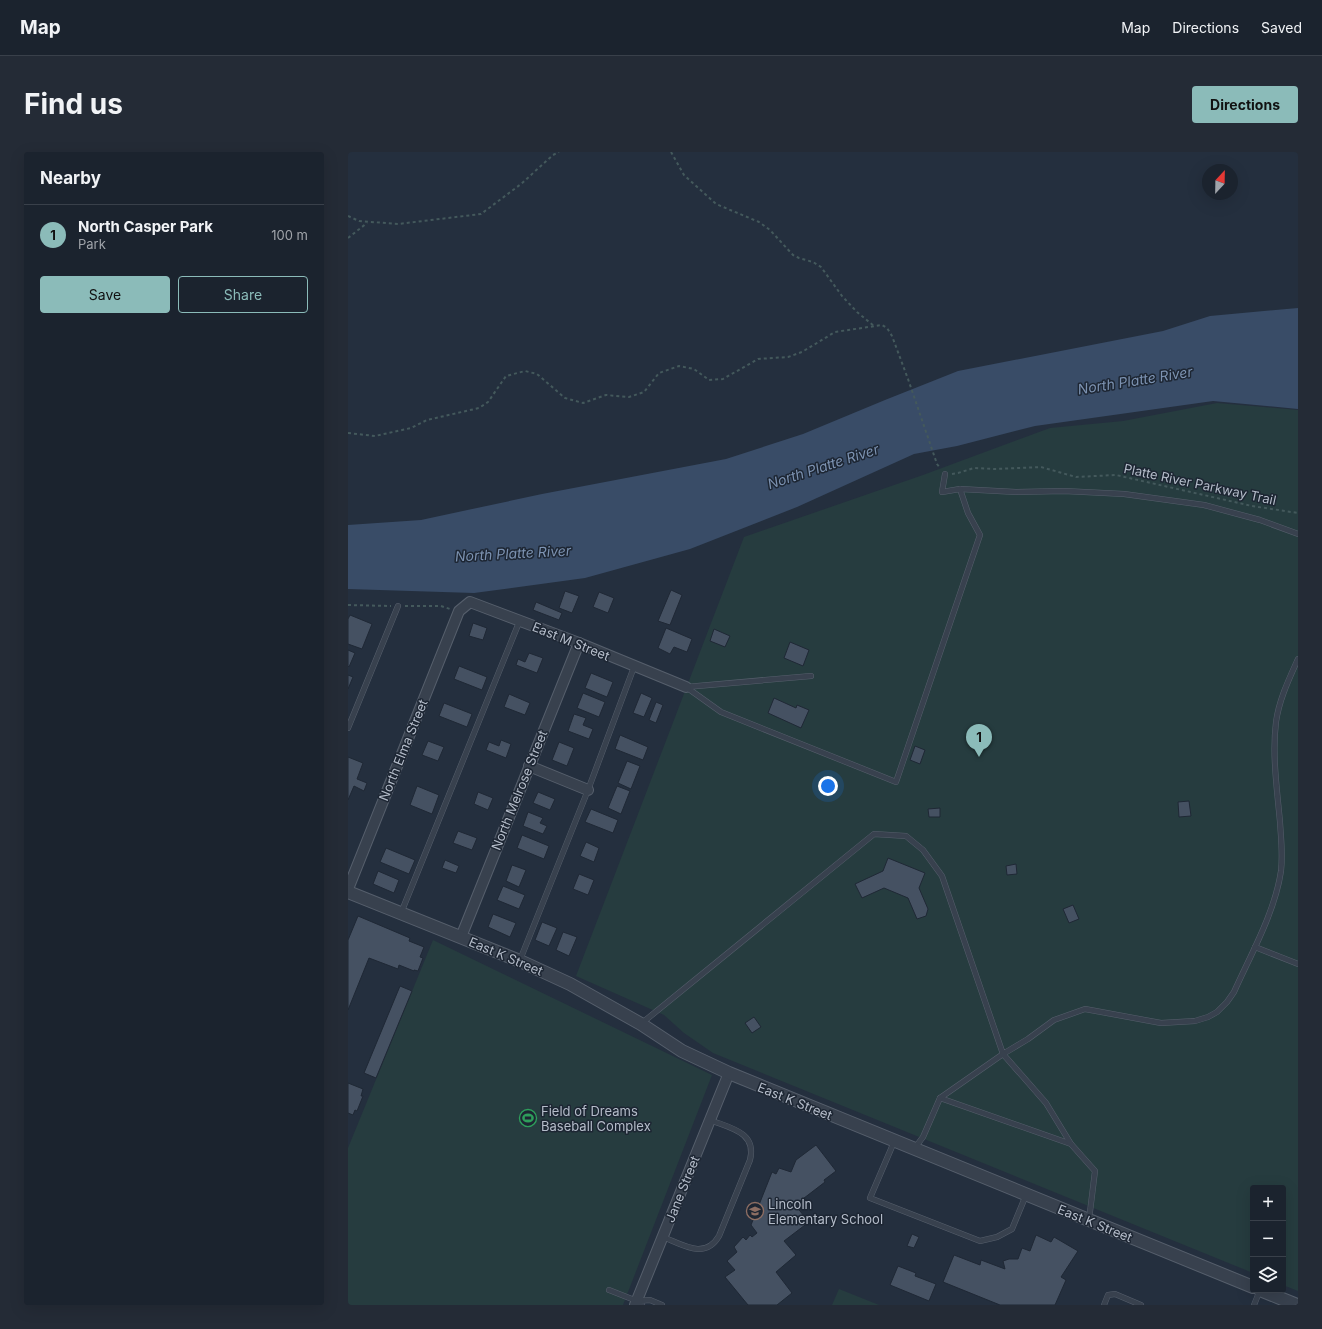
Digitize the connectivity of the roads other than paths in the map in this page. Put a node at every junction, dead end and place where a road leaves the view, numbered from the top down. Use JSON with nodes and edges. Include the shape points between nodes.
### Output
{"nodes":[{"id":1,"x":945,"y":474,"type":"road end"},
{"id":2,"x":960,"y":489,"type":"junction"},
{"id":3,"x":1298,"y":534,"type":"edge"},
{"id":4,"x":398,"y":606,"type":"dead end"},
{"id":5,"x":459,"y":611,"type":"joint"},
{"id":6,"x":520,"y":620,"type":"junction"},
{"id":7,"x":578,"y":643,"type":"junction"},
{"id":8,"x":1298,"y":659,"type":"edge"},
{"id":9,"x":634,"y":667,"type":"junction"},
{"id":10,"x":811,"y":676,"type":"dead end"},
{"id":11,"x":686,"y":687,"type":"junction"},
{"id":12,"x":348,"y":728,"type":"edge"},
{"id":13,"x":528,"y":766,"type":"junction"},
{"id":14,"x":588,"y":790,"type":"junction"},
{"id":15,"x":348,"y":890,"type":"edge"},
{"id":16,"x":401,"y":913,"type":"junction"},
{"id":17,"x":461,"y":937,"type":"junction"},
{"id":18,"x":1255,"y":947,"type":"junction"},
{"id":19,"x":520,"y":961,"type":"junction"},
{"id":20,"x":1298,"y":964,"type":"edge"},
{"id":21,"x":641,"y":1024,"type":"junction"},
{"id":22,"x":1003,"y":1054,"type":"junction"},
{"id":23,"x":729,"y":1073,"type":"junction"},
{"id":24,"x":940,"y":1098,"type":"junction"},
{"id":25,"x":710,"y":1120,"type":"junction"},
{"id":26,"x":894,"y":1142,"type":"junction"},
{"id":27,"x":1071,"y":1144,"type":"junction"},
{"id":28,"x":914,"y":1149,"type":"junction"},
{"id":29,"x":1026,"y":1195,"type":"junction"},
{"id":30,"x":1089,"y":1220,"type":"junction"},
{"id":31,"x":663,"y":1237,"type":"junction"},
{"id":32,"x":1250,"y":1286,"type":"edge"},
{"id":33,"x":608,"y":1290,"type":"dead end"},
{"id":34,"x":1259,"y":1293,"type":"edge"},
{"id":35,"x":1267,"y":1293,"type":"edge"},
{"id":36,"x":638,"y":1304,"type":"edge"},
{"id":37,"x":662,"y":1305,"type":"edge"},
{"id":38,"x":1104,"y":1305,"type":"edge"},
{"id":39,"x":1141,"y":1305,"type":"edge"},
{"id":40,"x":1254,"y":1305,"type":"edge"},
{"id":41,"x":1297,"y":1305,"type":"edge"}],
"edges":[{"from":1,"to":2,"type":"lane","via":[[942,492]]},
{"from":2,"to":3,"type":"lane","via":[[1117,494],[1197,504],[1260,520]]},
{"from":2,"to":11,"type":"lane","via":[[968,513],[980,535],[896,782],[721,712]]},
{"from":4,"to":12,"type":"lane"},
{"from":5,"to":6,"type":"street","name":"East M Street","via":[[470,602]]},
{"from":5,"to":15,"type":"street","name":"North Elma Street"},
{"from":6,"to":7,"type":"street","name":"East M Street"},
{"from":6,"to":16,"type":"lane"},
{"from":7,"to":9,"type":"street","name":"East M Street"},
{"from":7,"to":13,"type":"street","name":"North Melrose Street"},
{"from":8,"to":18,"type":"lane","via":[[1284,692],[1276,721],[1275,764],[1282,850],[1281,870],[1271,908]]},
{"from":9,"to":11,"type":"street","name":"East M Street"},
{"from":9,"to":14,"type":"lane"},
{"from":10,"to":11,"type":"lane"},
{"from":13,"to":14,"type":"street"},
{"from":13,"to":17,"type":"street","name":"North Melrose Street"},
{"from":14,"to":19,"type":"lane"},
{"from":15,"to":16,"type":"street","name":"East K Street"},
{"from":16,"to":17,"type":"street","name":"East K Street"},
{"from":17,"to":19,"type":"street","name":"East K Street"},
{"from":18,"to":20,"type":"lane"},
{"from":18,"to":22,"type":"lane","via":[[1234,992],[1217,1012],[1208,1017],[1195,1021],[1161,1023],[1084,1009],[1054,1020]]},
{"from":19,"to":21,"type":"street","name":"East K Street","via":[[570,984]]},
{"from":21,"to":22,"type":"lane","via":[[874,834],[906,836],[923,850],[942,876]]},
{"from":21,"to":23,"type":"street","name":"East K Street","via":[[682,1051]]},
{"from":22,"to":24,"type":"lane"},
{"from":22,"to":27,"type":"lane","via":[[1046,1103]]},
{"from":23,"to":25,"type":"street","name":"Jane Street"},
{"from":23,"to":26,"type":"street","name":"East K Street"},
{"from":24,"to":27,"type":"lane"},
{"from":24,"to":28,"type":"lane","via":[[923,1137]]},
{"from":25,"to":31,"type":"street","name":"Jane Street"},
{"from":25,"to":31,"type":"lane","via":[[742,1134],[751,1148],[750,1160],[728,1215],[716,1241],[707,1248],[696,1250]]},
{"from":26,"to":28,"type":"street","name":"East K Street"},
{"from":26,"to":29,"type":"lane","via":[[870,1198],[980,1241],[1012,1229]]},
{"from":27,"to":30,"type":"lane","via":[[1095,1171]]},
{"from":28,"to":29,"type":"street","name":"East K Street"},
{"from":29,"to":30,"type":"street","name":"East K Street"},
{"from":30,"to":32,"type":"street","name":"East K Street"},
{"from":31,"to":36,"type":"street","name":"Jane Street"},
{"from":33,"to":36,"type":"lane"},
{"from":34,"to":40,"type":"lane"},
{"from":35,"to":41,"type":"street"},
{"from":36,"to":37,"type":"lane","via":[[650,1300]]},
{"from":38,"to":39,"type":"lane","via":[[1108,1295],[1115,1294]]}]}
